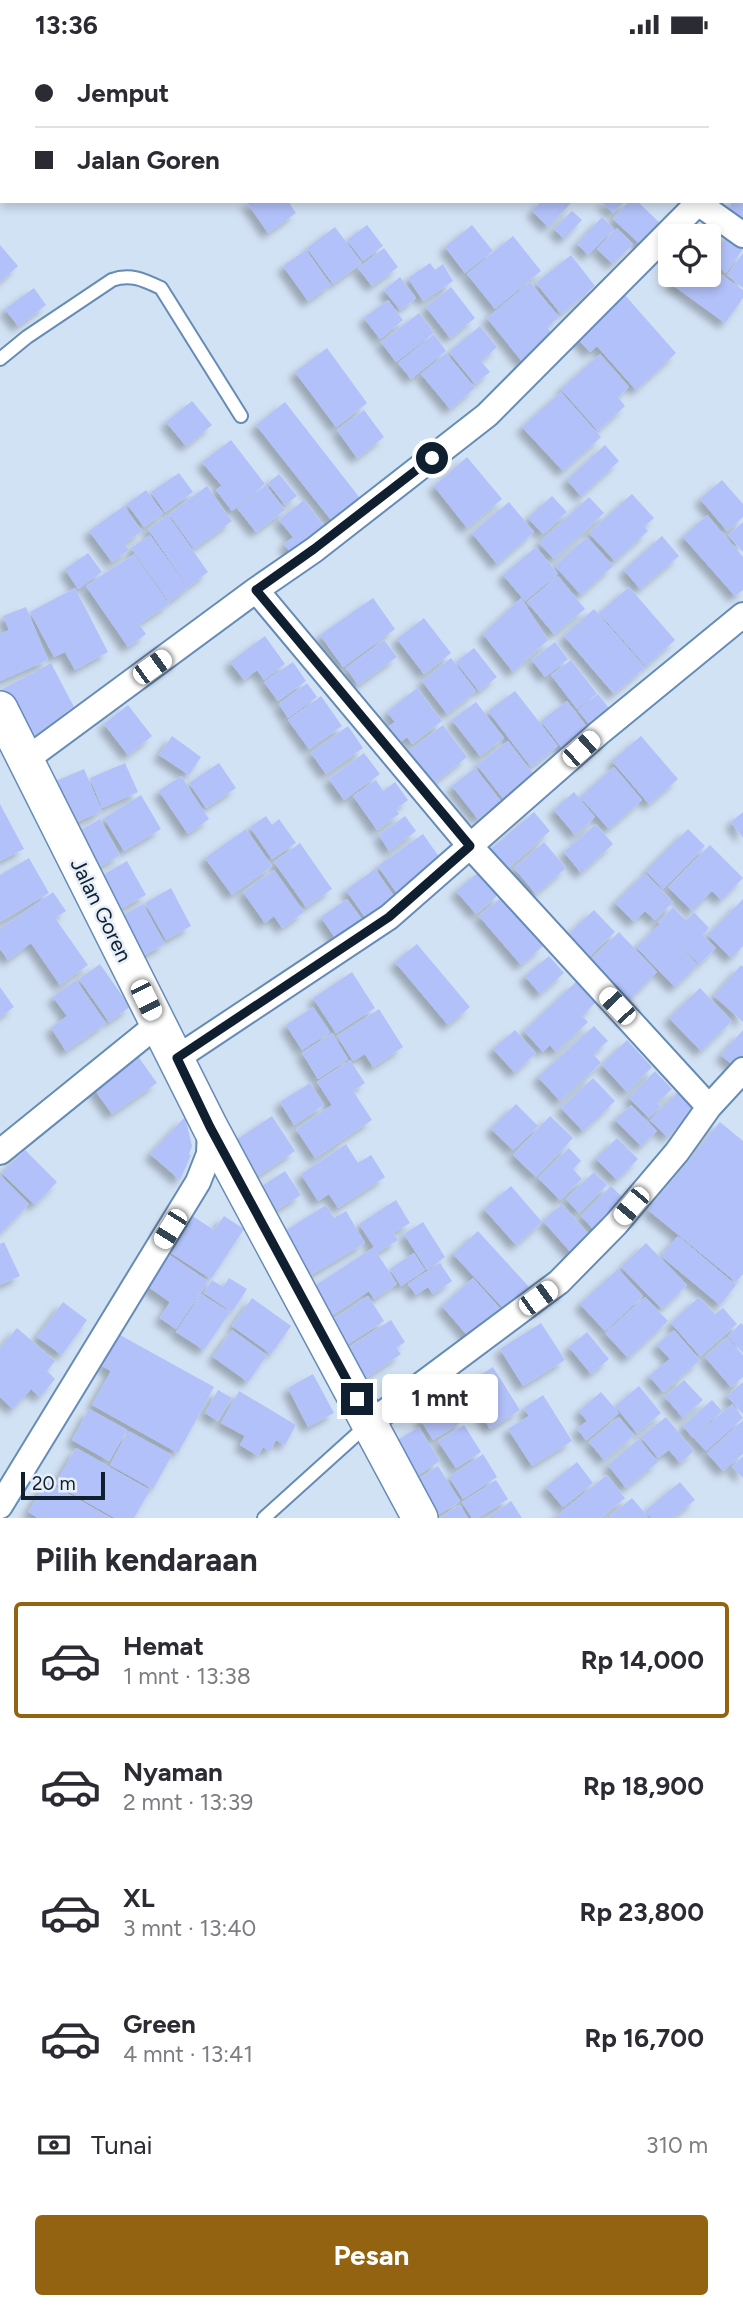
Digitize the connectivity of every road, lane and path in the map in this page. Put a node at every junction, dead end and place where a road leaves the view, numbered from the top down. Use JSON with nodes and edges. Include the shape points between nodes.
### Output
{"nodes":[{"id":1,"x":698,"y":203,"type":"edge"},
{"id":2,"x":700,"y":203,"type":"edge"},
{"id":3,"x":743,"y":235,"type":"edge"},
{"id":4,"x":0,"y":359,"type":"edge"},
{"id":5,"x":241,"y":416,"type":"dead end"},
{"id":6,"x":256,"y":590,"type":"junction"},
{"id":7,"x":743,"y":615,"type":"edge"},
{"id":8,"x":0,"y":709,"type":"edge"},
{"id":9,"x":27,"y":759,"type":"junction"},
{"id":10,"x":470,"y":846,"type":"junction"},
{"id":11,"x":158,"y":1024,"type":"junction"},
{"id":12,"x":177,"y":1058,"type":"junction"},
{"id":13,"x":743,"y":1070,"type":"edge"},
{"id":14,"x":709,"y":1107,"type":"junction"},
{"id":15,"x":210,"y":1127,"type":"junction"},
{"id":16,"x":0,"y":1152,"type":"edge"},
{"id":17,"x":198,"y":1182,"type":"junction"},
{"id":18,"x":244,"y":1189,"type":"junction"},
{"id":19,"x":370,"y":1423,"type":"junction"},
{"id":20,"x":0,"y":1506,"type":"edge"},
{"id":21,"x":0,"y":1513,"type":"edge"},
{"id":22,"x":6,"y":1518,"type":"edge"},
{"id":23,"x":264,"y":1518,"type":"edge"},
{"id":24,"x":420,"y":1518,"type":"edge"}],
"edges":[{"from":1,"to":6,"type":"street","via":[[487,415]]},
{"from":2,"to":3,"type":"street"},
{"from":4,"to":5,"type":"lane","via":[[112,280],[124,275],[142,279],[161,288]]},
{"from":6,"to":9,"type":"street"},
{"from":6,"to":10,"type":"street"},
{"from":7,"to":10,"type":"street"},
{"from":8,"to":9,"type":"street","name":"Jalan Goren"},
{"from":9,"to":11,"type":"street","name":"Jalan Goren"},
{"from":10,"to":12,"type":"street","via":[[389,917]]},
{"from":10,"to":14,"type":"street"},
{"from":11,"to":12,"type":"street","name":"Jalan Goren"},
{"from":11,"to":16,"type":"street"},
{"from":12,"to":15,"type":"street","name":"Jalan Goren"},
{"from":13,"to":14,"type":"street"},
{"from":14,"to":19,"type":"street","via":[[616,1224],[559,1282]]},
{"from":15,"to":17,"type":"street","via":[[209,1154]]},
{"from":15,"to":18,"type":"street","name":"Jalan Goren"},
{"from":17,"to":18,"type":"street","via":[[220,1175]]},
{"from":17,"to":20,"type":"street"},
{"from":18,"to":19,"type":"street","name":"Jalan Goren"},
{"from":19,"to":23,"type":"lane"},
{"from":19,"to":24,"type":"street","name":"Jalan Goren"},
{"from":21,"to":22,"type":"lane"}]}
